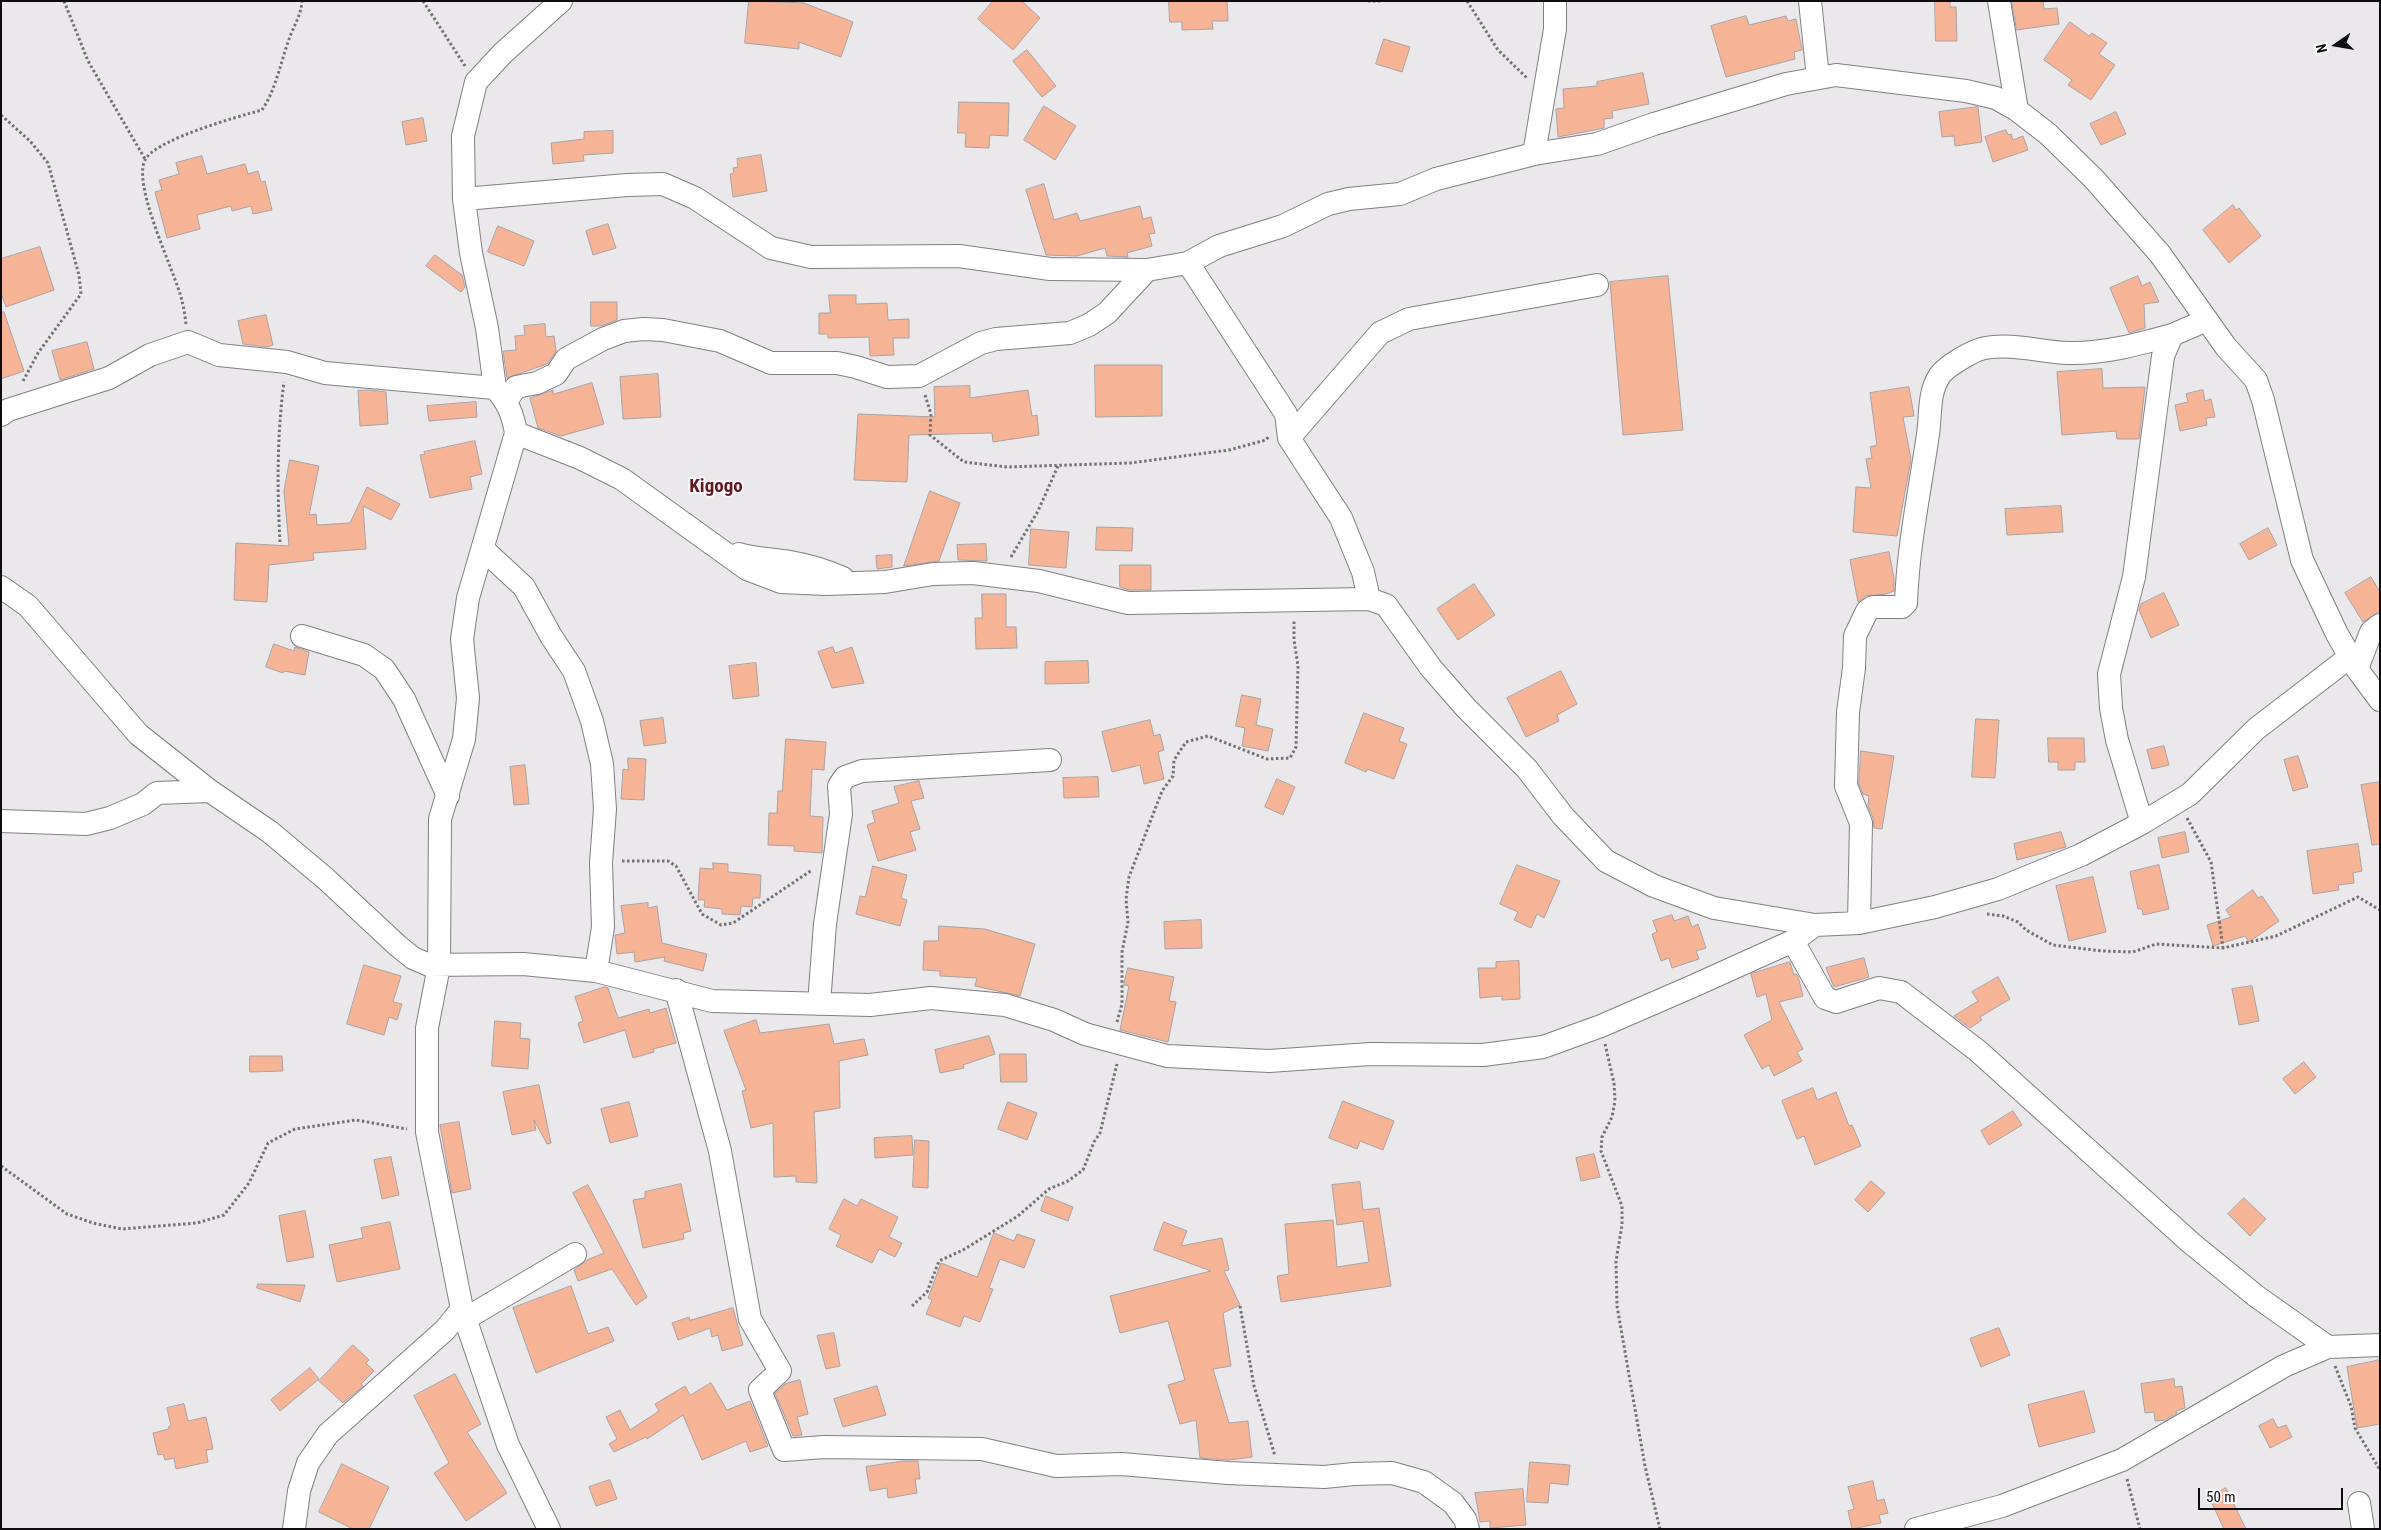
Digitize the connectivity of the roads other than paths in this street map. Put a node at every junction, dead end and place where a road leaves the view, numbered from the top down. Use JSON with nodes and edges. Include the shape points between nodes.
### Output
{"nodes":[{"id":1,"x":561,"y":1,"type":"edge"},
{"id":2,"x":1555,"y":1,"type":"edge"},
{"id":3,"x":1810,"y":1,"type":"edge"},
{"id":4,"x":1999,"y":1,"type":"edge"},
{"id":5,"x":1818,"y":78,"type":"junction"},
{"id":6,"x":2017,"y":110,"type":"junction"},
{"id":7,"x":1534,"y":154,"type":"junction"},
{"id":8,"x":464,"y":199,"type":"junction"},
{"id":9,"x":1188,"y":264,"type":"junction"},
{"id":10,"x":1147,"y":270,"type":"junction"},
{"id":11,"x":1597,"y":285,"type":"dead end"},
{"id":12,"x":2207,"y":320,"type":"junction"},
{"id":13,"x":2172,"y":335,"type":"junction"},
{"id":14,"x":501,"y":394,"type":"junction"},
{"id":15,"x":5,"y":413,"type":"edge"},
{"id":16,"x":516,"y":433,"type":"junction"},
{"id":17,"x":1289,"y":438,"type":"junction"},
{"id":18,"x":482,"y":549,"type":"junction"},
{"id":19,"x":1,"y":587,"type":"edge"},
{"id":20,"x":1369,"y":599,"type":"junction"},
{"id":21,"x":2376,"y":628,"type":"edge"},
{"id":22,"x":302,"y":636,"type":"dead end"},
{"id":23,"x":2351,"y":657,"type":"junction"},
{"id":24,"x":2380,"y":700,"type":"edge"},
{"id":25,"x":1050,"y":760,"type":"dead end"},
{"id":26,"x":210,"y":791,"type":"junction"},
{"id":27,"x":448,"y":796,"type":"junction"},
{"id":28,"x":1,"y":820,"type":"edge"},
{"id":29,"x":2142,"y":824,"type":"junction"},
{"id":30,"x":1859,"y":923,"type":"junction"},
{"id":31,"x":1816,"y":926,"type":"junction"},
{"id":32,"x":1793,"y":941,"type":"junction"},
{"id":33,"x":439,"y":966,"type":"junction"},
{"id":34,"x":596,"y":971,"type":"junction"},
{"id":35,"x":676,"y":990,"type":"junction"},
{"id":36,"x":819,"y":1004,"type":"junction"},
{"id":37,"x":575,"y":1254,"type":"dead end"},
{"id":38,"x":464,"y":1314,"type":"junction"},
{"id":39,"x":2380,"y":1345,"type":"edge"},
{"id":40,"x":2328,"y":1347,"type":"junction"},
{"id":41,"x":2359,"y":1503,"type":"dead end"},
{"id":42,"x":294,"y":1529,"type":"edge"},
{"id":43,"x":549,"y":1529,"type":"edge"},
{"id":44,"x":1468,"y":1529,"type":"edge"},
{"id":45,"x":1916,"y":1529,"type":"edge"},
{"id":46,"x":2363,"y":1529,"type":"edge"}],
"edges":[{"from":1,"to":8,"type":"street","via":[[476,82],[463,136]]},
{"from":2,"to":7,"type":"street","via":[[1555,30]]},
{"from":3,"to":5,"type":"street"},
{"from":4,"to":6,"type":"street"},
{"from":5,"to":6,"type":"street","via":[[1836,75],[1966,92],[1996,98]]},
{"from":5,"to":7,"type":"street","via":[[1786,84],[1597,144]]},
{"from":6,"to":12,"type":"street","via":[[2048,134],[2094,179],[2160,254]]},
{"from":7,"to":9,"type":"street","via":[[1436,179],[1400,194],[1328,204],[1283,226],[1219,246]]},
{"from":8,"to":10,"type":"street","via":[[663,184],[694,198],[771,248],[811,257],[959,256],[1050,268]]},
{"from":8,"to":14,"type":"street","via":[[471,253]]},
{"from":9,"to":10,"type":"street"},
{"from":9,"to":17,"type":"street","via":[[1286,414]]},
{"from":10,"to":14,"type":"street","via":[[1107,313],[1089,325],[1070,333],[981,343],[919,376],[887,377],[837,363],[771,363],[720,341],[644,328],[603,339],[566,359],[556,374],[536,384],[516,387]]},
{"from":11,"to":17,"type":"street","via":[[1409,319],[1380,333]]},
{"from":12,"to":13,"type":"street"},
{"from":12,"to":23,"type":"street","via":[[2256,380],[2302,560]]},
{"from":13,"to":29,"type":"street","via":[[2159,377],[2134,577],[2109,674],[2117,740]]},
{"from":13,"to":30,"type":"street","via":[[2098,351],[2068,353],[1985,348],[1963,357],[1941,374],[1932,391],[1929,432],[1911,537],[1906,603],[1902,607],[1873,607],[1867,611],[1854,636],[1846,786],[1861,823]]},
{"from":14,"to":15,"type":"street","via":[[325,373],[287,362],[219,355],[188,342],[150,355],[109,378]]},
{"from":14,"to":16,"type":"street"},
{"from":16,"to":18,"type":"street"},
{"from":16,"to":20,"type":"street","via":[[580,458],[622,479],[747,569],[781,582],[885,582],[933,574],[973,572],[1039,581],[1128,603]]},
{"from":17,"to":20,"type":"street","via":[[1342,518],[1364,572]]},
{"from":18,"to":27,"type":"street","via":[[468,598],[462,639],[468,698],[464,739]]},
{"from":18,"to":34,"type":"street","via":[[524,587],[574,671],[592,721],[602,764],[605,810],[603,927]]},
{"from":19,"to":26,"type":"street","via":[[28,606],[138,734]]},
{"from":20,"to":31,"type":"street","via":[[1386,605],[1431,668],[1527,769],[1563,816],[1606,861],[1654,886],[1714,908]]},
{"from":21,"to":23,"type":"street"},
{"from":22,"to":27,"type":"street","via":[[364,655],[384,669],[404,699]]},
{"from":23,"to":24,"type":"street"},
{"from":23,"to":29,"type":"street","via":[[2256,729],[2190,794]]},
{"from":25,"to":36,"type":"street","via":[[862,771],[845,777],[840,786],[840,814],[825,924]]},
{"from":26,"to":28,"type":"street","via":[[157,793],[143,804],[86,824]]},
{"from":26,"to":33,"type":"street","via":[[270,832],[326,878],[398,946],[429,966]]},
{"from":27,"to":33,"type":"street","via":[[440,819]]},
{"from":29,"to":30,"type":"street","via":[[2081,855],[1998,889],[1934,908]]},
{"from":30,"to":31,"type":"street"},
{"from":31,"to":32,"type":"street"},
{"from":32,"to":36,"type":"street","via":[[1601,1026],[1543,1047],[1482,1055],[1370,1054],[1269,1062],[1167,1056],[1085,1034],[1005,1004],[931,998],[870,1005]]},
{"from":32,"to":40,"type":"street","via":[[1826,998],[1836,1002],[1879,988],[1901,992],[1978,1051],[2198,1249],[2256,1296]]},
{"from":33,"to":34,"type":"street","via":[[523,964]]},
{"from":33,"to":38,"type":"street","via":[[427,1028],[427,1132]]},
{"from":34,"to":35,"type":"street"},
{"from":35,"to":36,"type":"street","via":[[712,1001]]},
{"from":35,"to":44,"type":"street","via":[[720,1151],[750,1319],[780,1371],[760,1390],[784,1450],[824,1447],[982,1450],[1056,1466],[1121,1464],[1324,1477],[1392,1473],[1424,1482],[1453,1504],[1465,1519]]},
{"from":37,"to":38,"type":"street"},
{"from":38,"to":42,"type":"street","via":[[328,1434],[308,1464],[299,1491]]},
{"from":38,"to":43,"type":"street","via":[[508,1445]]},
{"from":39,"to":40,"type":"street"},
{"from":40,"to":45,"type":"street","via":[[2284,1366],[2122,1460],[2002,1506]]},
{"from":41,"to":46,"type":"street"}]}
